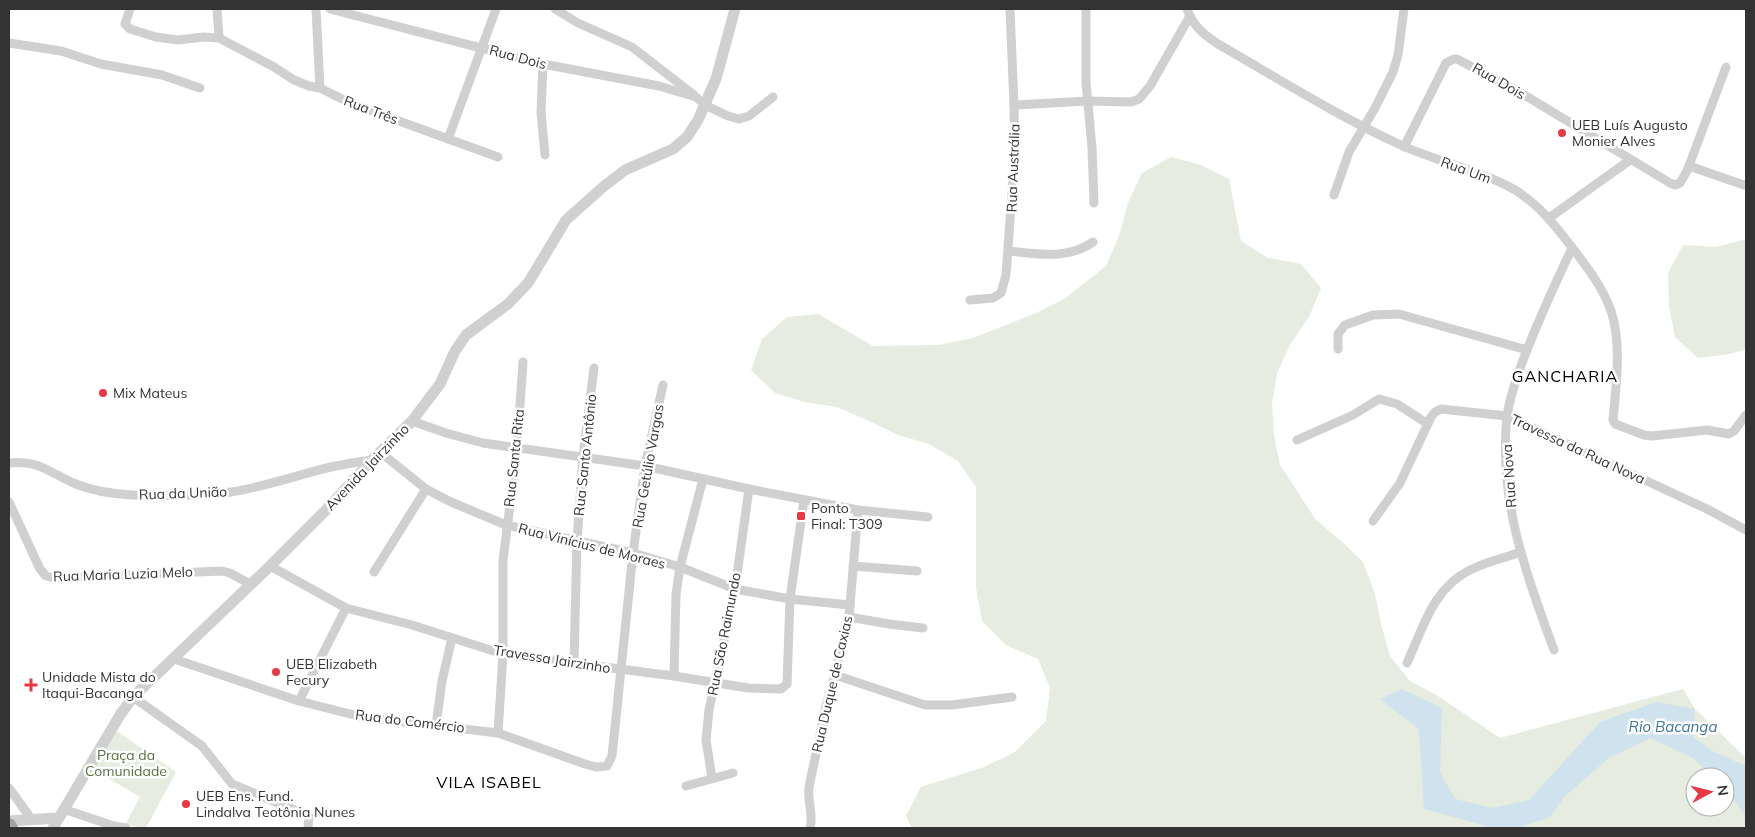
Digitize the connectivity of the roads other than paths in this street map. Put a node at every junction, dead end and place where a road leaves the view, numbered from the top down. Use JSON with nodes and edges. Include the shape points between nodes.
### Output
{"nodes":[{"id":1,"x":130,"y":9,"type":"edge"},
{"id":2,"x":217,"y":9,"type":"edge"},
{"id":3,"x":316,"y":9,"type":"edge"},
{"id":4,"x":330,"y":9,"type":"edge"},
{"id":5,"x":496,"y":9,"type":"edge"},
{"id":6,"x":556,"y":9,"type":"edge"},
{"id":7,"x":735,"y":9,"type":"edge"},
{"id":8,"x":1010,"y":9,"type":"edge"},
{"id":9,"x":1086,"y":9,"type":"edge"},
{"id":10,"x":1404,"y":9,"type":"edge"},
{"id":11,"x":362,"y":12,"type":"edge"},
{"id":12,"x":1188,"y":12,"type":"edge"},
{"id":13,"x":219,"y":38,"type":"junction"},
{"id":14,"x":9,"y":43,"type":"edge"},
{"id":15,"x":481,"y":47,"type":"junction"},
{"id":16,"x":542,"y":64,"type":"junction"},
{"id":17,"x":1726,"y":66,"type":"dead end"},
{"id":18,"x":200,"y":88,"type":"dead end"},
{"id":19,"x":320,"y":88,"type":"junction"},
{"id":20,"x":773,"y":98,"type":"dead end"},
{"id":21,"x":700,"y":101,"type":"junction"},
{"id":22,"x":1087,"y":101,"type":"junction"},
{"id":23,"x":1014,"y":105,"type":"junction"},
{"id":24,"x":1362,"y":127,"type":"junction"},
{"id":25,"x":448,"y":139,"type":"junction"},
{"id":26,"x":1404,"y":146,"type":"junction"},
{"id":27,"x":545,"y":155,"type":"dead end"},
{"id":28,"x":498,"y":157,"type":"dead end"},
{"id":29,"x":1630,"y":160,"type":"junction"},
{"id":30,"x":1689,"y":166,"type":"junction"},
{"id":31,"x":1744,"y":185,"type":"dead end"},
{"id":32,"x":1334,"y":195,"type":"dead end"},
{"id":33,"x":1094,"y":203,"type":"dead end"},
{"id":34,"x":1549,"y":218,"type":"junction"},
{"id":35,"x":1093,"y":242,"type":"dead end"},
{"id":36,"x":1572,"y":248,"type":"junction"},
{"id":37,"x":1009,"y":251,"type":"junction"},
{"id":38,"x":970,"y":300,"type":"dead end"},
{"id":39,"x":1338,"y":349,"type":"dead end"},
{"id":40,"x":1527,"y":350,"type":"junction"},
{"id":41,"x":523,"y":362,"type":"dead end"},
{"id":42,"x":594,"y":368,"type":"dead end"},
{"id":43,"x":663,"y":385,"type":"dead end"},
{"id":44,"x":1507,"y":416,"type":"junction"},
{"id":45,"x":1746,"y":416,"type":"edge"},
{"id":46,"x":412,"y":421,"type":"junction"},
{"id":47,"x":1428,"y":424,"type":"junction"},
{"id":48,"x":1297,"y":440,"type":"dead end"},
{"id":49,"x":517,"y":448,"type":"junction"},
{"id":50,"x":376,"y":456,"type":"junction"},
{"id":51,"x":583,"y":456,"type":"junction"},
{"id":52,"x":9,"y":463,"type":"edge"},
{"id":53,"x":645,"y":466,"type":"junction"},
{"id":54,"x":703,"y":479,"type":"junction"},
{"id":55,"x":426,"y":488,"type":"junction"},
{"id":56,"x":749,"y":489,"type":"junction"},
{"id":57,"x":804,"y":500,"type":"junction"},
{"id":58,"x":9,"y":502,"type":"edge"},
{"id":59,"x":858,"y":510,"type":"junction"},
{"id":60,"x":928,"y":517,"type":"dead end"},
{"id":61,"x":1373,"y":521,"type":"dead end"},
{"id":62,"x":506,"y":525,"type":"junction"},
{"id":63,"x":1746,"y":530,"type":"edge"},
{"id":64,"x":577,"y":541,"type":"junction"},
{"id":65,"x":1520,"y":552,"type":"junction"},
{"id":66,"x":633,"y":553,"type":"junction"},
{"id":67,"x":270,"y":566,"type":"junction"},
{"id":68,"x":853,"y":566,"type":"junction"},
{"id":69,"x":680,"y":567,"type":"junction"},
{"id":70,"x":917,"y":570,"type":"dead end"},
{"id":71,"x":374,"y":572,"type":"dead end"},
{"id":72,"x":250,"y":584,"type":"junction"},
{"id":73,"x":735,"y":589,"type":"junction"},
{"id":74,"x":790,"y":599,"type":"junction"},
{"id":75,"x":850,"y":604,"type":"junction"},
{"id":76,"x":346,"y":608,"type":"junction"},
{"id":77,"x":849,"y":616,"type":"junction"},
{"id":78,"x":923,"y":628,"type":"dead end"},
{"id":79,"x":452,"y":638,"type":"junction"},
{"id":80,"x":1554,"y":650,"type":"dead end"},
{"id":81,"x":503,"y":654,"type":"junction"},
{"id":82,"x":174,"y":658,"type":"junction"},
{"id":83,"x":574,"y":662,"type":"junction"},
{"id":84,"x":1408,"y":663,"type":"dead end"},
{"id":85,"x":622,"y":670,"type":"junction"},
{"id":86,"x":835,"y":675,"type":"junction"},
{"id":87,"x":674,"y":676,"type":"junction"},
{"id":88,"x":716,"y":684,"type":"junction"},
{"id":89,"x":133,"y":697,"type":"junction"},
{"id":90,"x":1012,"y":697,"type":"dead end"},
{"id":91,"x":299,"y":701,"type":"junction"},
{"id":92,"x":436,"y":725,"type":"junction"},
{"id":93,"x":498,"y":733,"type":"junction"},
{"id":94,"x":612,"y":756,"type":"joint"},
{"id":95,"x":733,"y":773,"type":"dead end"},
{"id":96,"x":712,"y":778,"type":"junction"},
{"id":97,"x":686,"y":786,"type":"dead end"},
{"id":98,"x":9,"y":788,"type":"edge"},
{"id":99,"x":58,"y":818,"type":"edge"},
{"id":100,"x":32,"y":820,"type":"junction"},
{"id":101,"x":9,"y":821,"type":"edge"},
{"id":102,"x":9,"y":825,"type":"edge"},
{"id":103,"x":11,"y":828,"type":"edge"},
{"id":104,"x":126,"y":828,"type":"edge"},
{"id":105,"x":308,"y":828,"type":"edge"},
{"id":106,"x":810,"y":828,"type":"edge"}],
"edges":[{"from":1,"to":13,"type":"street","via":[[126,27],[138,32],[178,40]]},
{"from":2,"to":13,"type":"street"},
{"from":3,"to":19,"type":"street"},
{"from":4,"to":11,"type":"street","name":"Rua Dois"},
{"from":5,"to":15,"type":"street"},
{"from":6,"to":21,"type":"street","via":[[578,23],[632,47]]},
{"from":7,"to":21,"type":"street","via":[[716,79]]},
{"from":8,"to":23,"type":"street","name":"Rua Austrália"},
{"from":9,"to":22,"type":"street"},
{"from":10,"to":24,"type":"street","via":[[1393,72]]},
{"from":11,"to":15,"type":"street","name":"Rua Dois"},
{"from":12,"to":22,"type":"street","via":[[1157,76],[1139,99],[1131,102]]},
{"from":12,"to":24,"type":"street","name":"Rua Um","via":[[1195,26],[1218,44]]},
{"from":13,"to":19,"type":"street","name":"Rua Três","via":[[294,80]]},
{"from":14,"to":18,"type":"street","via":[[61,51],[101,64],[162,75]]},
{"from":15,"to":16,"type":"street","name":"Rua Dois"},
{"from":15,"to":25,"type":"street"},
{"from":16,"to":21,"type":"street","name":"Rua Dois","via":[[647,84]]},
{"from":16,"to":27,"type":"street","via":[[541,112]]},
{"from":17,"to":30,"type":"street","name":"Rua Dois"},
{"from":19,"to":25,"type":"street","name":"Rua Três"},
{"from":20,"to":21,"type":"street","via":[[740,119]]},
{"from":21,"to":46,"type":"street","via":[[693,130],[679,144],[625,170],[566,220],[528,283],[508,304],[466,335],[440,384]]},
{"from":22,"to":23,"type":"street"},
{"from":22,"to":33,"type":"street"},
{"from":23,"to":37,"type":"street","name":"Rua Austrália","via":[[1015,152]]},
{"from":24,"to":26,"type":"street","name":"Rua Um"},
{"from":24,"to":32,"type":"street","via":[[1349,152]]},
{"from":25,"to":28,"type":"street","name":"Rua Três"},
{"from":26,"to":29,"type":"street","name":"Rua Dois","via":[[1446,63],[1457,59],[1516,90]]},
{"from":26,"to":34,"type":"street","name":"Rua Um","via":[[1506,185]]},
{"from":29,"to":30,"type":"street","name":"Rua Dois","via":[[1675,184],[1681,182]]},
{"from":29,"to":34,"type":"street"},
{"from":30,"to":31,"type":"street"},
{"from":34,"to":36,"type":"street","name":"Rua Um"},
{"from":35,"to":37,"type":"street","via":[[1069,254]]},
{"from":36,"to":40,"type":"street","name":"Rua Nova"},
{"from":36,"to":45,"type":"street","name":"Rua Um","via":[[1596,280],[1612,312],[1616,350],[1614,420],[1619,426],[1652,436],[1707,430],[1726,434],[1734,431]]},
{"from":37,"to":38,"type":"street","name":"Rua Austrália","via":[[1001,294]]},
{"from":39,"to":40,"type":"street","via":[[1338,334],[1345,325],[1373,315],[1399,314]]},
{"from":40,"to":44,"type":"street","name":"Rua Nova"},
{"from":41,"to":49,"type":"street","name":"Rua Santa Rita"},
{"from":42,"to":51,"type":"street","name":"Rua Santo Antônio"},
{"from":43,"to":53,"type":"street","name":"Rua Getúlio Vargas"},
{"from":44,"to":47,"type":"street","name":"Travessa da Rua Nova","via":[[1441,409],[1435,412]]},
{"from":44,"to":63,"type":"street","name":"Travessa da Rua Nova"},
{"from":44,"to":65,"type":"street","name":"Rua Nova","via":[[1505,460],[1511,514]]},
{"from":46,"to":49,"type":"street","name":"Avenida Jairzinho","via":[[483,443]]},
{"from":46,"to":50,"type":"street","name":"Avenida Jairzinho"},
{"from":47,"to":48,"type":"street","via":[[1397,404],[1379,399],[1353,415]]},
{"from":47,"to":61,"type":"street","name":"Travessa da Rua Nova","via":[[1400,483]]},
{"from":49,"to":51,"type":"street","name":"Avenida Jairzinho"},
{"from":49,"to":62,"type":"street","name":"Rua Santa Rita"},
{"from":50,"to":52,"type":"street","name":"Rua da União","via":[[232,491],[204,494],[130,495],[97,490],[76,484],[38,464]]},
{"from":50,"to":55,"type":"street","name":"Rua Vinícius de Moraes"},
{"from":50,"to":67,"type":"street","name":"Avenida Jairzinho"},
{"from":51,"to":53,"type":"street","name":"Avenida Jairzinho"},
{"from":51,"to":64,"type":"street","name":"Rua Santo Antônio"},
{"from":53,"to":54,"type":"street","name":"Avenida Jairzinho"},
{"from":53,"to":66,"type":"street","name":"Rua Getúlio Vargas"},
{"from":54,"to":56,"type":"street","name":"Avenida Jairzinho"},
{"from":54,"to":69,"type":"street"},
{"from":55,"to":62,"type":"street","name":"Rua Vinícius de Moraes"},
{"from":55,"to":71,"type":"street"},
{"from":56,"to":57,"type":"street","name":"Avenida Jairzinho"},
{"from":56,"to":73,"type":"street","name":"Rua São Raimundo"},
{"from":57,"to":59,"type":"street","name":"Avenida Jairzinho"},
{"from":57,"to":74,"type":"street"},
{"from":58,"to":72,"type":"street","name":"Rua Maria Luzia Melo","via":[[46,576],[222,571]]},
{"from":59,"to":60,"type":"street","name":"Avenida Jairzinho"},
{"from":59,"to":68,"type":"street","name":"Rua Duque de Caxias"},
{"from":62,"to":64,"type":"street","name":"Rua Vinícius de Moraes"},
{"from":62,"to":81,"type":"street","name":"Rua Santa Rita","via":[[502,561]]},
{"from":64,"to":66,"type":"street","name":"Rua Vinícius de Moraes"},
{"from":64,"to":83,"type":"street","name":"Rua Santo Antônio"},
{"from":65,"to":80,"type":"street","name":"Rua Nova"},
{"from":65,"to":84,"type":"street","via":[[1472,569],[1451,582],[1432,607]]},
{"from":66,"to":69,"type":"street","name":"Rua Vinícius de Moraes"},
{"from":66,"to":85,"type":"street","name":"Rua Getúlio Vargas"},
{"from":67,"to":72,"type":"street","name":"Avenida Jairzinho"},
{"from":67,"to":76,"type":"street","name":"Travessa Jairzinho"},
{"from":68,"to":70,"type":"street"},
{"from":68,"to":75,"type":"street","name":"Rua Duque de Caxias"},
{"from":69,"to":73,"type":"street","name":"Rua Vinícius de Moraes"},
{"from":69,"to":87,"type":"street","via":[[676,594]]},
{"from":72,"to":82,"type":"street","name":"Avenida Jairzinho"},
{"from":73,"to":74,"type":"street","name":"Rua Vinícius de Moraes"},
{"from":73,"to":88,"type":"street","name":"Rua São Raimundo"},
{"from":74,"to":75,"type":"street","name":"Rua Vinícius de Moraes"},
{"from":74,"to":88,"type":"street","name":"Travessa Jairzinho","via":[[784,688],[774,690]]},
{"from":75,"to":77,"type":"street","name":"Rua Duque de Caxias"},
{"from":76,"to":79,"type":"street","name":"Travessa Jairzinho"},
{"from":76,"to":91,"type":"street"},
{"from":77,"to":78,"type":"street"},
{"from":77,"to":86,"type":"street","name":"Rua Duque de Caxias"},
{"from":79,"to":81,"type":"street","name":"Travessa Jairzinho"},
{"from":79,"to":92,"type":"street"},
{"from":81,"to":83,"type":"street","name":"Travessa Jairzinho"},
{"from":81,"to":93,"type":"street","name":"Rua Santa Rita"},
{"from":82,"to":89,"type":"street","name":"Avenida Jairzinho"},
{"from":82,"to":91,"type":"street","name":"Rua do Comércio"},
{"from":83,"to":85,"type":"street","name":"Travessa Jairzinho"},
{"from":85,"to":87,"type":"street","name":"Travessa Jairzinho"},
{"from":85,"to":94,"type":"street","name":"Rua Getúlio Vargas"},
{"from":86,"to":90,"type":"street","via":[[926,705]]},
{"from":86,"to":106,"type":"street","name":"Rua Duque de Caxias","via":[[808,787]]},
{"from":87,"to":88,"type":"street","name":"Travessa Jairzinho"},
{"from":88,"to":96,"type":"street","name":"Rua São Raimundo","via":[[706,740]]},
{"from":89,"to":99,"type":"street","name":"Avenida Jairzinho"},
{"from":89,"to":105,"type":"street","via":[[202,746],[232,784],[309,816]]},
{"from":91,"to":92,"type":"street","name":"Rua do Comércio","via":[[362,717]]},
{"from":92,"to":93,"type":"street","name":"Rua do Comércio"},
{"from":93,"to":94,"type":"street","name":"Rua do Comércio","via":[[596,767],[608,766]]},
{"from":95,"to":96,"type":"street"},
{"from":96,"to":97,"type":"street"},
{"from":98,"to":100,"type":"street"},
{"from":99,"to":100,"type":"street"},
{"from":99,"to":104,"type":"street"},
{"from":100,"to":101,"type":"street"},
{"from":102,"to":103,"type":"highway"}]}
